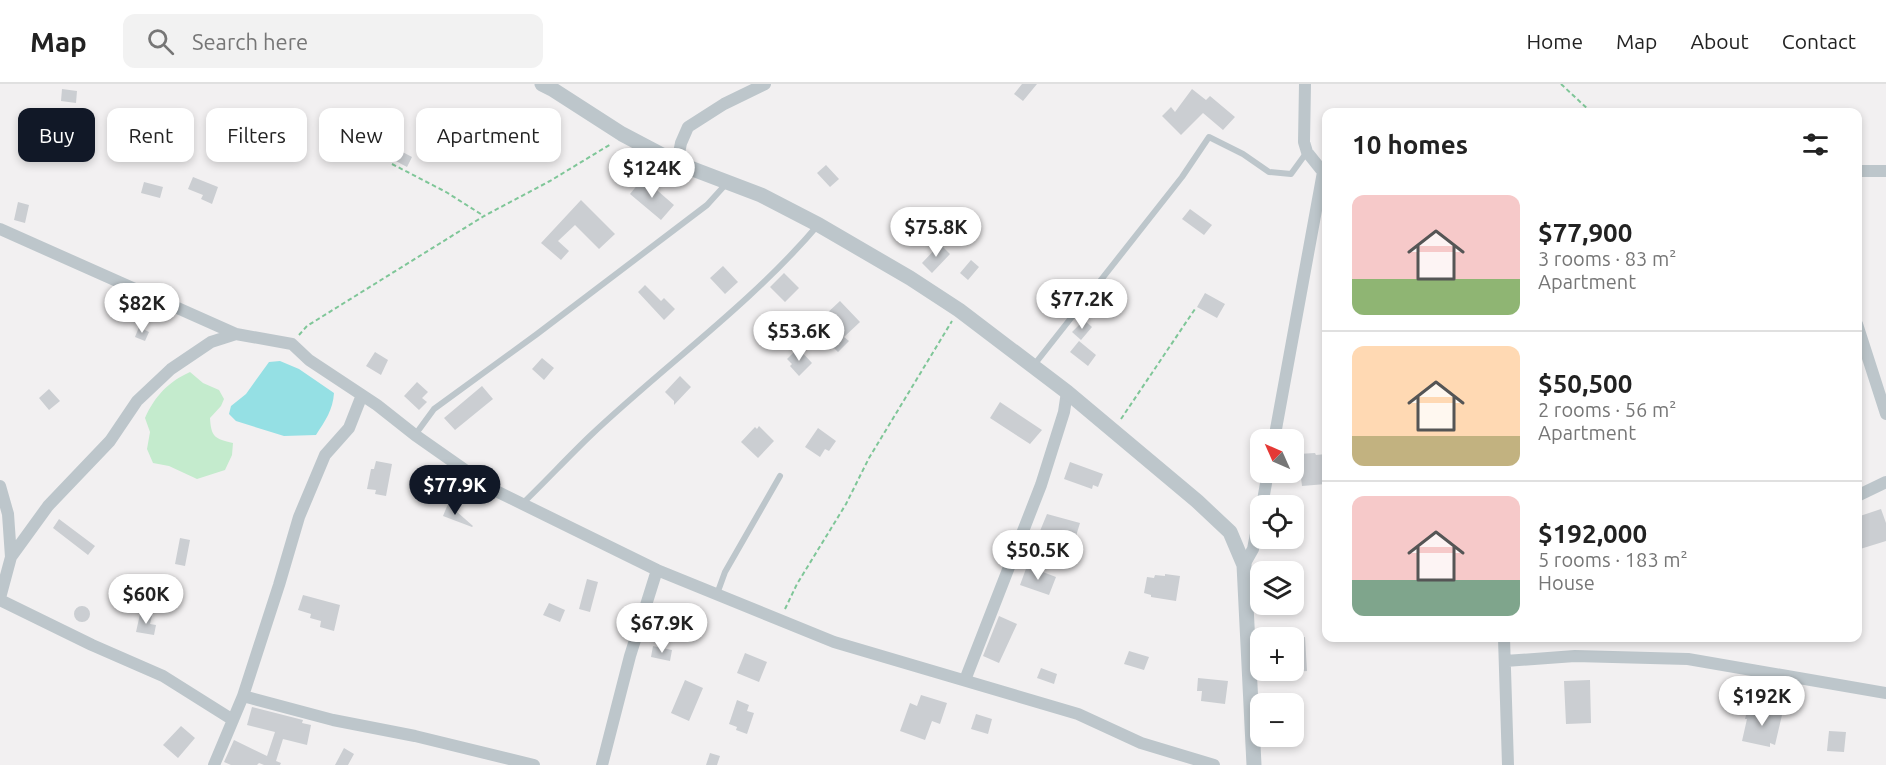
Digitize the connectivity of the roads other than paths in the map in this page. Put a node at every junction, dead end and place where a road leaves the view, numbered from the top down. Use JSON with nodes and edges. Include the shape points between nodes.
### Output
{"nodes":[{"id":1,"x":542,"y":84,"type":"edge"},
{"id":2,"x":765,"y":84,"type":"edge"},
{"id":3,"x":1305,"y":84,"type":"edge"},
{"id":4,"x":1307,"y":152,"type":"junction"},
{"id":5,"x":677,"y":163,"type":"junction"},
{"id":6,"x":1322,"y":168,"type":"edge"},
{"id":7,"x":1862,"y":171,"type":"edge"},
{"id":8,"x":1886,"y":171,"type":"edge"},
{"id":9,"x":728,"y":181,"type":"junction"},
{"id":10,"x":1322,"y":187,"type":"edge"},
{"id":11,"x":819,"y":225,"type":"junction"},
{"id":12,"x":0,"y":229,"type":"edge"},
{"id":13,"x":236,"y":334,"type":"junction"},
{"id":14,"x":1862,"y":340,"type":"edge"},
{"id":15,"x":1034,"y":366,"type":"junction"},
{"id":16,"x":1067,"y":392,"type":"junction"},
{"id":17,"x":362,"y":395,"type":"junction"},
{"id":18,"x":1886,"y":414,"type":"edge"},
{"id":19,"x":1276,"y":429,"type":"edge"},
{"id":20,"x":415,"y":435,"type":"junction"},
{"id":21,"x":780,"y":477,"type":"dead end"},
{"id":22,"x":1886,"y":482,"type":"edge"},
{"id":23,"x":0,"y":486,"type":"edge"},
{"id":24,"x":1862,"y":494,"type":"edge"},
{"id":25,"x":521,"y":504,"type":"junction"},
{"id":26,"x":1253,"y":549,"type":"edge"},
{"id":27,"x":11,"y":557,"type":"junction"},
{"id":28,"x":1244,"y":565,"type":"junction"},
{"id":29,"x":657,"y":570,"type":"junction"},
{"id":30,"x":717,"y":595,"type":"junction"},
{"id":31,"x":0,"y":599,"type":"edge"},
{"id":32,"x":1504,"y":642,"type":"edge"},
{"id":33,"x":1505,"y":661,"type":"junction"},
{"id":34,"x":965,"y":680,"type":"junction"},
{"id":35,"x":1886,"y":693,"type":"edge"},
{"id":36,"x":243,"y":696,"type":"junction"},
{"id":37,"x":233,"y":720,"type":"junction"},
{"id":38,"x":214,"y":765,"type":"edge"},
{"id":39,"x":534,"y":765,"type":"edge"},
{"id":40,"x":602,"y":765,"type":"edge"},
{"id":41,"x":1214,"y":765,"type":"edge"},
{"id":42,"x":1254,"y":765,"type":"edge"},
{"id":43,"x":1508,"y":765,"type":"edge"}],
"edges":[{"from":1,"to":5,"type":"street"},
{"from":2,"to":5,"type":"street","via":[[688,127]]},
{"from":3,"to":4,"type":"street"},
{"from":4,"to":6,"type":"street"},
{"from":4,"to":15,"type":"lane","via":[[1291,174],[1269,172],[1209,137]]},
{"from":5,"to":9,"type":"street"},
{"from":7,"to":8,"type":"street"},
{"from":9,"to":11,"type":"street"},
{"from":9,"to":20,"type":"lane","via":[[707,205],[434,409]]},
{"from":10,"to":19,"type":"street"},
{"from":11,"to":15,"type":"street","via":[[959,310]]},
{"from":11,"to":25,"type":"lane","via":[[744,300],[590,436]]},
{"from":12,"to":13,"type":"street"},
{"from":13,"to":17,"type":"street","via":[[292,344]]},
{"from":13,"to":27,"type":"street","via":[[211,342],[171,369],[137,401],[110,441],[48,506]]},
{"from":14,"to":18,"type":"street"},
{"from":15,"to":16,"type":"street"},
{"from":16,"to":28,"type":"street","via":[[1230,532]]},
{"from":16,"to":34,"type":"street","via":[[1041,485]]},
{"from":17,"to":20,"type":"street"},
{"from":17,"to":36,"type":"street","via":[[349,428],[325,455],[298,517]]},
{"from":20,"to":25,"type":"street","via":[[492,489]]},
{"from":21,"to":30,"type":"lane","via":[[725,572]]},
{"from":22,"to":24,"type":"street"},
{"from":23,"to":27,"type":"street","via":[[9,514]]},
{"from":25,"to":29,"type":"street"},
{"from":26,"to":28,"type":"street"},
{"from":27,"to":31,"type":"street"},
{"from":28,"to":42,"type":"street"},
{"from":29,"to":30,"type":"street"},
{"from":29,"to":40,"type":"street"},
{"from":30,"to":34,"type":"street","via":[[834,642]]},
{"from":31,"to":37,"type":"street","via":[[163,676]]},
{"from":32,"to":33,"type":"street"},
{"from":33,"to":35,"type":"street","via":[[1575,656],[1688,659]]},
{"from":33,"to":43,"type":"street"},
{"from":34,"to":41,"type":"street","via":[[1077,714],[1141,743]]},
{"from":36,"to":37,"type":"street"},
{"from":36,"to":39,"type":"street"},
{"from":37,"to":38,"type":"street"}]}
